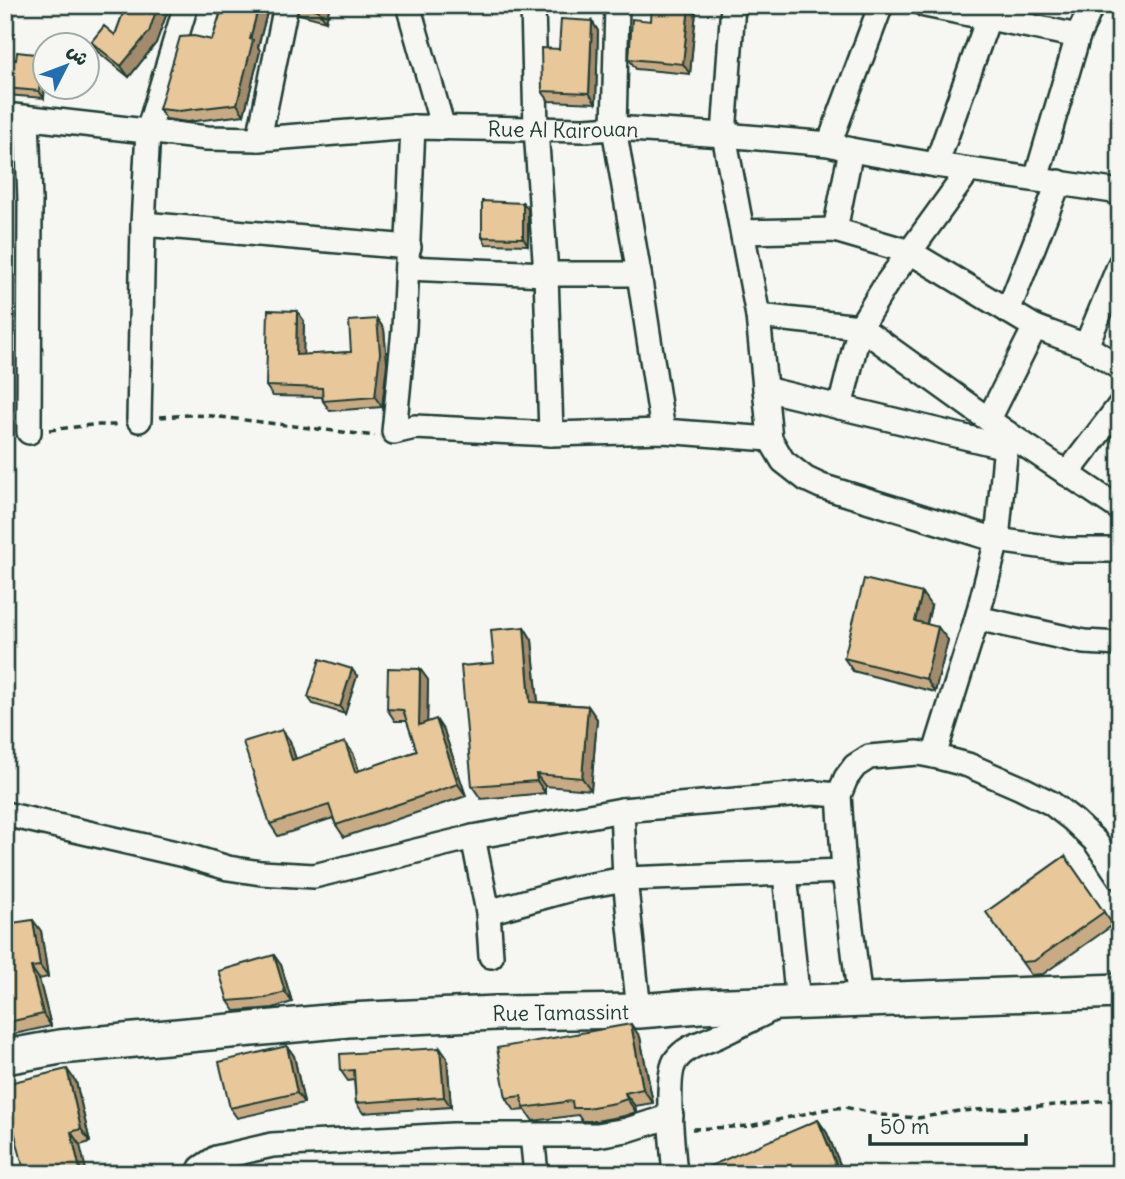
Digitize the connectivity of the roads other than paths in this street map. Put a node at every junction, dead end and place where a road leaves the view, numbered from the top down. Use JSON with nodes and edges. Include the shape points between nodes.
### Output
{"nodes":[{"id":1,"x":186,"y":5,"type":"edge"},
{"id":2,"x":286,"y":5,"type":"edge"},
{"id":3,"x":408,"y":5,"type":"edge"},
{"id":4,"x":533,"y":5,"type":"edge"},
{"id":5,"x":617,"y":5,"type":"edge"},
{"id":6,"x":733,"y":5,"type":"edge"},
{"id":7,"x":881,"y":5,"type":"edge"},
{"id":8,"x":925,"y":5,"type":"edge"},
{"id":9,"x":1092,"y":5,"type":"edge"},
{"id":10,"x":991,"y":11,"type":"edge"},
{"id":11,"x":1078,"y":36,"type":"junction"},
{"id":12,"x":16,"y":116,"type":"edge"},
{"id":13,"x":412,"y":127,"type":"junction"},
{"id":14,"x":443,"y":128,"type":"junction"},
{"id":15,"x":614,"y":128,"type":"junction"},
{"id":16,"x":537,"y":129,"type":"junction"},
{"id":17,"x":148,"y":131,"type":"junction"},
{"id":18,"x":724,"y":135,"type":"junction"},
{"id":19,"x":259,"y":139,"type":"junction"},
{"id":20,"x":840,"y":147,"type":"junction"},
{"id":21,"x":936,"y":165,"type":"junction"},
{"id":22,"x":969,"y":170,"type":"junction"},
{"id":23,"x":1047,"y":181,"type":"junction"},
{"id":24,"x":1118,"y":186,"type":"edge"},
{"id":25,"x":143,"y":224,"type":"junction"},
{"id":26,"x":835,"y":230,"type":"junction"},
{"id":27,"x":743,"y":232,"type":"junction"},
{"id":28,"x":910,"y":253,"type":"junction"},
{"id":29,"x":408,"y":258,"type":"junction"},
{"id":30,"x":1120,"y":264,"type":"edge"},
{"id":31,"x":546,"y":274,"type":"junction"},
{"id":32,"x":639,"y":274,"type":"junction"},
{"id":33,"x":1008,"y":311,"type":"junction"},
{"id":34,"x":758,"y":316,"type":"junction"},
{"id":35,"x":860,"y":327,"type":"junction"},
{"id":36,"x":1035,"y":327,"type":"junction"},
{"id":37,"x":1086,"y":346,"type":"junction"},
{"id":38,"x":1120,"y":369,"type":"edge"},
{"id":39,"x":765,"y":389,"type":"junction"},
{"id":40,"x":1120,"y":405,"type":"edge"},
{"id":41,"x":840,"y":407,"type":"junction"},
{"id":42,"x":989,"y":419,"type":"junction"},
{"id":43,"x":139,"y":420,"type":"road end"},
{"id":44,"x":663,"y":431,"type":"junction"},
{"id":45,"x":29,"y":432,"type":"road end"},
{"id":46,"x":551,"y":434,"type":"junction"},
{"id":47,"x":770,"y":439,"type":"junction"},
{"id":48,"x":1007,"y":440,"type":"junction"},
{"id":49,"x":1067,"y":474,"type":"junction"},
{"id":50,"x":1120,"y":509,"type":"edge"},
{"id":51,"x":997,"y":540,"type":"junction"},
{"id":52,"x":1120,"y":550,"type":"edge"},
{"id":53,"x":977,"y":618,"type":"junction"},
{"id":54,"x":1120,"y":644,"type":"edge"},
{"id":55,"x":934,"y":756,"type":"junction"},
{"id":56,"x":839,"y":795,"type":"junction"},
{"id":57,"x":622,"y":810,"type":"junction"},
{"id":58,"x":5,"y":814,"type":"edge"},
{"id":59,"x":473,"y":836,"type":"junction"},
{"id":60,"x":844,"y":872,"type":"junction"},
{"id":61,"x":785,"y":874,"type":"junction"},
{"id":62,"x":1120,"y":878,"type":"edge"},
{"id":63,"x":625,"y":879,"type":"junction"},
{"id":64,"x":488,"y":912,"type":"junction"},
{"id":65,"x":491,"y":956,"type":"dead end"},
{"id":66,"x":1120,"y":991,"type":"edge"},
{"id":67,"x":860,"y":1001,"type":"junction"},
{"id":68,"x":790,"y":1004,"type":"junction"},
{"id":69,"x":639,"y":1011,"type":"junction"},
{"id":70,"x":5,"y":1057,"type":"edge"},
{"id":71,"x":671,"y":1123,"type":"junction"},
{"id":72,"x":532,"y":1135,"type":"junction"},
{"id":73,"x":198,"y":1174,"type":"edge"},
{"id":74,"x":536,"y":1174,"type":"edge"},
{"id":75,"x":675,"y":1174,"type":"edge"}],
"edges":[{"from":1,"to":17,"type":"street"},
{"from":2,"to":19,"type":"street"},
{"from":3,"to":14,"type":"street"},
{"from":4,"to":16,"type":"street"},
{"from":5,"to":15,"type":"street"},
{"from":6,"to":18,"type":"street"},
{"from":7,"to":20,"type":"street"},
{"from":8,"to":10,"type":"street"},
{"from":9,"to":11,"type":"street"},
{"from":10,"to":11,"type":"street"},
{"from":10,"to":21,"type":"street"},
{"from":11,"to":23,"type":"street"},
{"from":12,"to":17,"type":"street","name":"Rue Al Kairouan"},
{"from":12,"to":45,"type":"street","via":[[30,201]]},
{"from":13,"to":14,"type":"street","name":"Rue Al Kairouan"},
{"from":13,"to":19,"type":"street","name":"Rue Al Kairouan"},
{"from":13,"to":29,"type":"street"},
{"from":14,"to":16,"type":"street","name":"Rue Al Kairouan"},
{"from":15,"to":16,"type":"street","name":"Rue Al Kairouan"},
{"from":15,"to":18,"type":"street","name":"Rue Al Kairouan"},
{"from":15,"to":32,"type":"street"},
{"from":16,"to":31,"type":"street"},
{"from":17,"to":19,"type":"street","name":"Rue Al Kairouan"},
{"from":17,"to":25,"type":"street"},
{"from":18,"to":20,"type":"street","name":"Rue Al Kairouan"},
{"from":18,"to":27,"type":"street"},
{"from":20,"to":21,"type":"street","name":"Rue Al Kairouan"},
{"from":20,"to":26,"type":"street"},
{"from":21,"to":22,"type":"street","name":"Rue Al Kairouan"},
{"from":22,"to":23,"type":"street","name":"Rue Al Kairouan"},
{"from":22,"to":28,"type":"street"},
{"from":23,"to":24,"type":"street","name":"Rue Al Kairouan"},
{"from":23,"to":33,"type":"street"},
{"from":25,"to":29,"type":"street"},
{"from":25,"to":43,"type":"street"},
{"from":26,"to":27,"type":"street"},
{"from":26,"to":28,"type":"street"},
{"from":27,"to":34,"type":"street"},
{"from":28,"to":33,"type":"street"},
{"from":28,"to":35,"type":"street"},
{"from":29,"to":31,"type":"street"},
{"from":29,"to":46,"type":"street","via":[[394,432],[415,427]]},
{"from":30,"to":37,"type":"street"},
{"from":31,"to":32,"type":"street"},
{"from":31,"to":46,"type":"street"},
{"from":32,"to":44,"type":"street"},
{"from":33,"to":36,"type":"street"},
{"from":34,"to":35,"type":"street"},
{"from":34,"to":39,"type":"street"},
{"from":35,"to":41,"type":"street"},
{"from":35,"to":42,"type":"street"},
{"from":36,"to":37,"type":"street"},
{"from":36,"to":42,"type":"street"},
{"from":37,"to":38,"type":"street"},
{"from":39,"to":41,"type":"street"},
{"from":39,"to":47,"type":"street"},
{"from":40,"to":49,"type":"street"},
{"from":41,"to":48,"type":"street"},
{"from":42,"to":48,"type":"street"},
{"from":44,"to":46,"type":"street"},
{"from":44,"to":47,"type":"street"},
{"from":47,"to":51,"type":"street","via":[[783,460],[821,486]]},
{"from":48,"to":49,"type":"street"},
{"from":48,"to":51,"type":"street"},
{"from":49,"to":50,"type":"street"},
{"from":51,"to":52,"type":"street","via":[[1067,550]]},
{"from":51,"to":53,"type":"street"},
{"from":53,"to":54,"type":"street","via":[[1084,642]]},
{"from":53,"to":55,"type":"street"},
{"from":55,"to":56,"type":"street","via":[[869,757],[855,766]]},
{"from":55,"to":62,"type":"street","via":[[968,765],[1051,803],[1095,841]]},
{"from":56,"to":57,"type":"street","via":[[814,793]]},
{"from":56,"to":60,"type":"street"},
{"from":57,"to":59,"type":"street"},
{"from":57,"to":63,"type":"street"},
{"from":58,"to":59,"type":"street","via":[[228,868],[314,876]]},
{"from":59,"to":64,"type":"street"},
{"from":60,"to":61,"type":"street"},
{"from":60,"to":67,"type":"street"},
{"from":61,"to":63,"type":"street"},
{"from":61,"to":68,"type":"street"},
{"from":63,"to":64,"type":"street"},
{"from":63,"to":69,"type":"street"},
{"from":64,"to":65,"type":"street"},
{"from":66,"to":67,"type":"main road","name":"Rue Tamassint"},
{"from":67,"to":68,"type":"main road","name":"Rue Tamassint"},
{"from":68,"to":69,"type":"main road","name":"Rue Tamassint"},
{"from":68,"to":71,"type":"street","via":[[687,1049],[674,1062],[670,1077]]},
{"from":69,"to":70,"type":"main road","name":"Rue Tamassint","via":[[348,1020],[60,1047]]},
{"from":71,"to":72,"type":"street","via":[[597,1135]]},
{"from":71,"to":75,"type":"street"},
{"from":72,"to":73,"type":"street","via":[[272,1145],[216,1158]]},
{"from":72,"to":74,"type":"street"}]}
